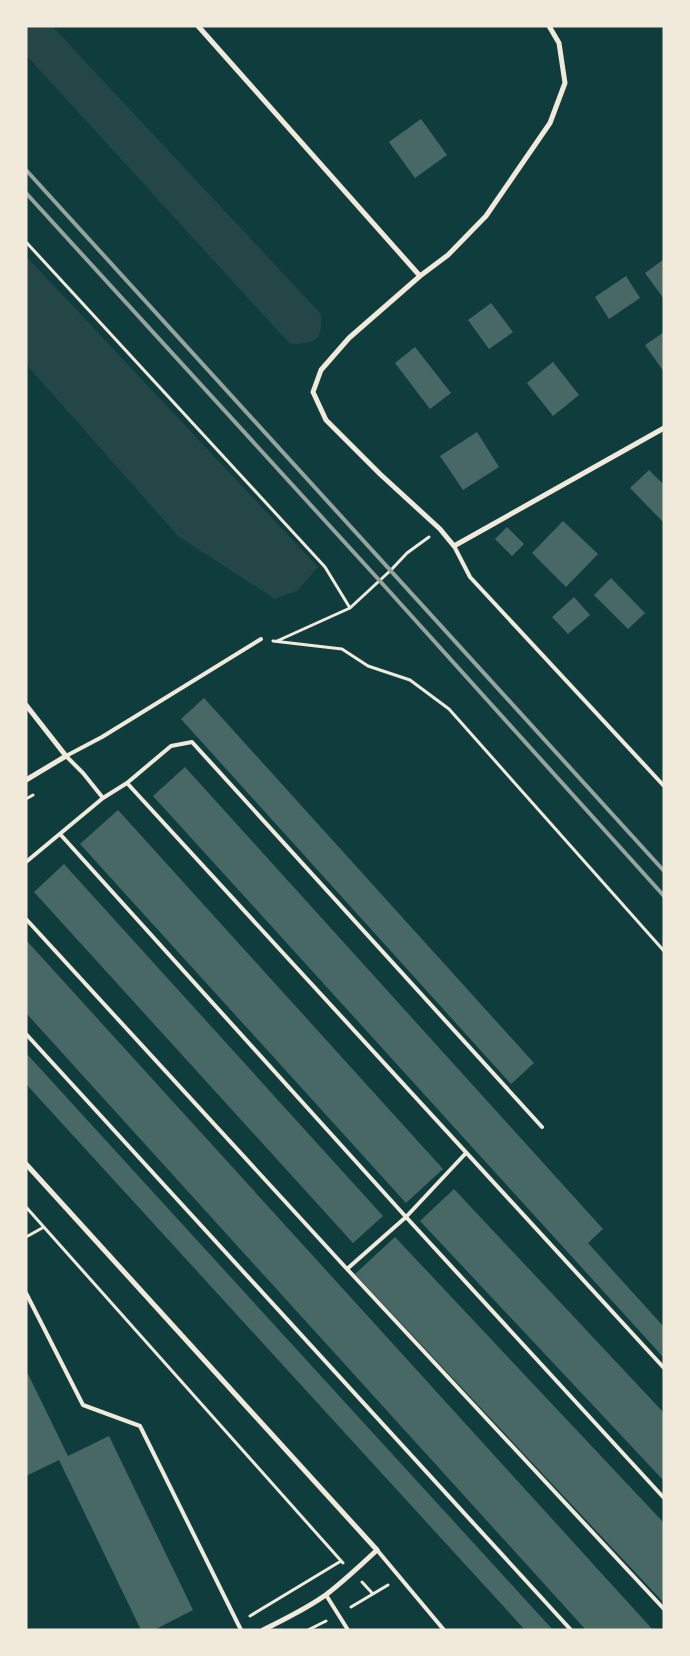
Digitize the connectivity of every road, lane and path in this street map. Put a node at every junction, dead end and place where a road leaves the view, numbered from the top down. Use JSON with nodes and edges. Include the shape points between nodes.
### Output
{"nodes":[{"id":1,"x":198,"y":26,"type":"edge"},
{"id":2,"x":549,"y":26,"type":"edge"},
{"id":3,"x":26,"y":242,"type":"edge"},
{"id":4,"x":420,"y":276,"type":"junction"},
{"id":5,"x":664,"y":428,"type":"edge"},
{"id":6,"x":440,"y":530,"type":"junction"},
{"id":7,"x":454,"y":546,"type":"junction"},
{"id":8,"x":350,"y":608,"type":"junction"},
{"id":9,"x":261,"y":639,"type":"joint"},
{"id":10,"x":276,"y":642,"type":"junction"},
{"id":11,"x":26,"y":705,"type":"edge"},
{"id":12,"x":66,"y":756,"type":"junction"},
{"id":13,"x":26,"y":780,"type":"edge"},
{"id":14,"x":127,"y":783,"type":"junction"},
{"id":15,"x":664,"y":786,"type":"edge"},
{"id":16,"x":103,"y":798,"type":"junction"},
{"id":17,"x":60,"y":834,"type":"junction"},
{"id":18,"x":26,"y":862,"type":"edge"},
{"id":19,"x":26,"y":919,"type":"edge"},
{"id":20,"x":664,"y":951,"type":"edge"},
{"id":21,"x":26,"y":1034,"type":"edge"},
{"id":22,"x":542,"y":1127,"type":"dead end"},
{"id":23,"x":466,"y":1153,"type":"junction"},
{"id":24,"x":27,"y":1165,"type":"edge"},
{"id":25,"x":26,"y":1207,"type":"edge"},
{"id":26,"x":406,"y":1217,"type":"junction"},
{"id":27,"x":44,"y":1227,"type":"junction"},
{"id":28,"x":26,"y":1237,"type":"edge"},
{"id":29,"x":347,"y":1269,"type":"junction"},
{"id":30,"x":26,"y":1293,"type":"edge"},
{"id":31,"x":664,"y":1368,"type":"edge"},
{"id":32,"x":664,"y":1498,"type":"edge"},
{"id":33,"x":377,"y":1550,"type":"junction"},
{"id":34,"x":400,"y":1578,"type":"junction"},
{"id":35,"x":326,"y":1595,"type":"junction"},
{"id":36,"x":664,"y":1609,"type":"edge"},
{"id":37,"x":339,"y":1614,"type":"junction"},
{"id":38,"x":238,"y":1623,"type":"junction"},
{"id":39,"x":241,"y":1630,"type":"edge"},
{"id":40,"x":263,"y":1630,"type":"edge"},
{"id":41,"x":308,"y":1630,"type":"edge"},
{"id":42,"x":348,"y":1630,"type":"edge"},
{"id":43,"x":444,"y":1630,"type":"edge"},
{"id":44,"x":571,"y":1630,"type":"edge"}],
"edges":[{"from":1,"to":4,"type":"street"},
{"from":2,"to":4,"type":"street","via":[[559,43],[565,83],[550,123],[486,216],[448,255]]},
{"from":3,"to":8,"type":"path","via":[[325,567]]},
{"from":4,"to":6,"type":"street","via":[[349,338],[321,370],[313,392],[326,420]]},
{"from":5,"to":7,"type":"street"},
{"from":6,"to":7,"type":"street"},
{"from":6,"to":8,"type":"path","via":[[407,553]]},
{"from":7,"to":15,"type":"lane","via":[[470,577]]},
{"from":8,"to":10,"type":"path"},
{"from":9,"to":10,"type":"path"},
{"from":9,"to":12,"type":"lane"},
{"from":10,"to":20,"type":"path","via":[[342,649],[368,666],[410,680],[449,709]]},
{"from":11,"to":12,"type":"street"},
{"from":12,"to":13,"type":"street"},
{"from":12,"to":16,"type":"lane"},
{"from":14,"to":16,"type":"lane"},
{"from":14,"to":22,"type":"lane","via":[[171,746],[192,742]]},
{"from":14,"to":23,"type":"lane"},
{"from":16,"to":17,"type":"lane"},
{"from":17,"to":18,"type":"lane"},
{"from":17,"to":26,"type":"lane"},
{"from":19,"to":29,"type":"lane"},
{"from":21,"to":44,"type":"lane"},
{"from":23,"to":26,"type":"lane"},
{"from":23,"to":31,"type":"lane"},
{"from":24,"to":33,"type":"street"},
{"from":25,"to":27,"type":"path"},
{"from":26,"to":29,"type":"lane"},
{"from":26,"to":32,"type":"lane"},
{"from":27,"to":28,"type":"path"},
{"from":27,"to":38,"type":"path","via":[[341,1561]]},
{"from":29,"to":36,"type":"lane"},
{"from":30,"to":38,"type":"lane","via":[[83,1405],[140,1426]]},
{"from":33,"to":34,"type":"lane"},
{"from":33,"to":35,"type":"street"},
{"from":34,"to":37,"type":"path"},
{"from":34,"to":43,"type":"lane"},
{"from":35,"to":37,"type":"lane"},
{"from":35,"to":40,"type":"street"},
{"from":37,"to":41,"type":"path"},
{"from":37,"to":42,"type":"lane"},
{"from":38,"to":39,"type":"lane"}]}
